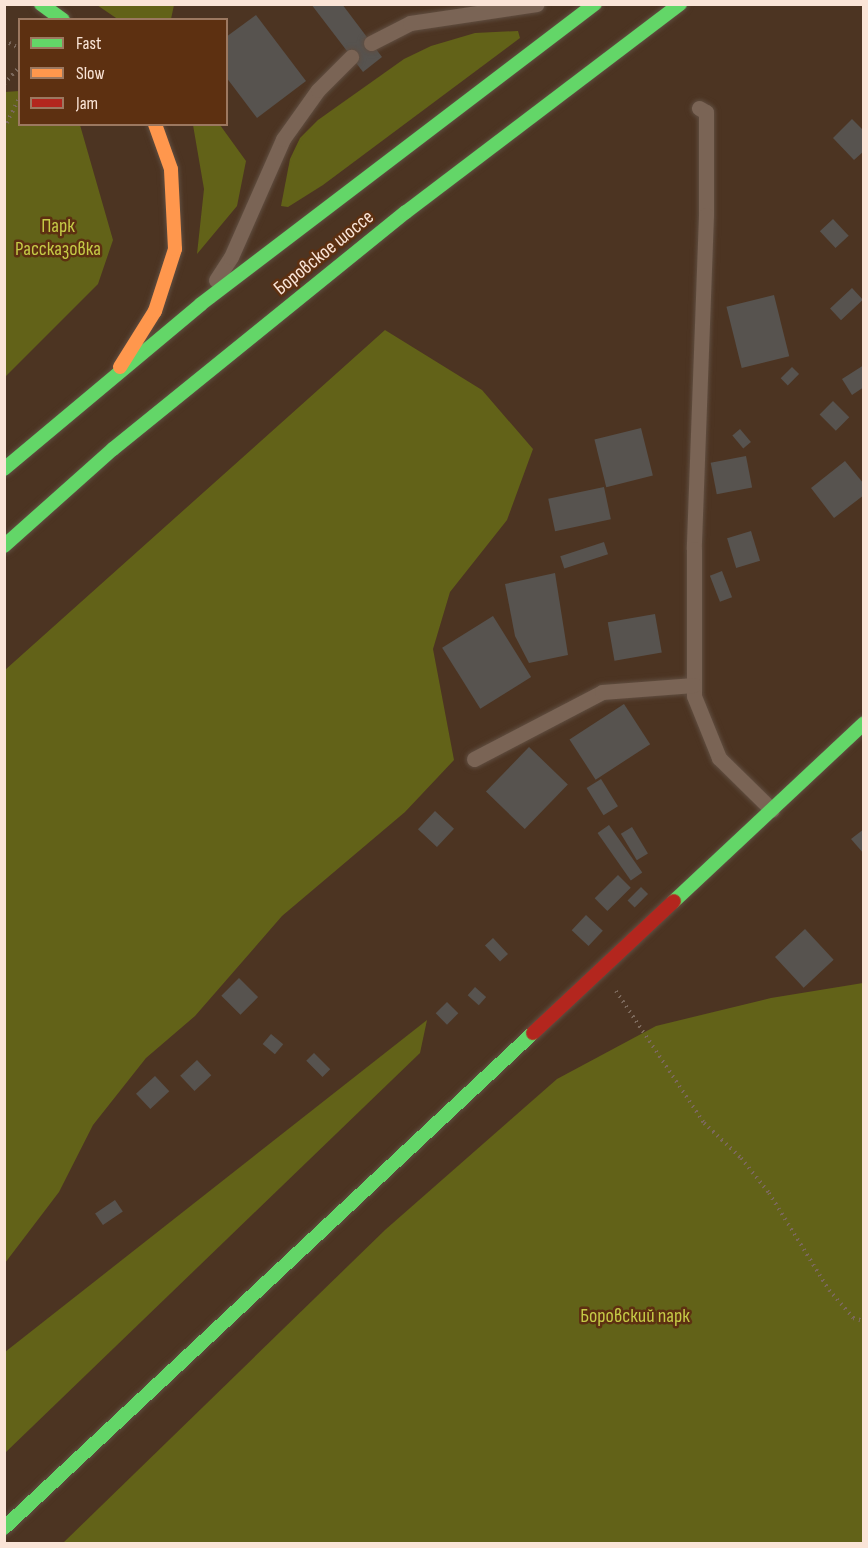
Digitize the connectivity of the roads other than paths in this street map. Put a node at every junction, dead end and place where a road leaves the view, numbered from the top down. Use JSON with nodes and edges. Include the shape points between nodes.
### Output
{"nodes":[{"id":1,"x":41,"y":4,"type":"edge"},
{"id":2,"x":537,"y":4,"type":"edge"},
{"id":3,"x":595,"y":4,"type":"edge"},
{"id":4,"x":680,"y":4,"type":"edge"},
{"id":5,"x":60,"y":18,"type":"edge"},
{"id":6,"x":371,"y":43,"type":"dead end"},
{"id":7,"x":351,"y":57,"type":"dead end"},
{"id":8,"x":699,"y":108,"type":"dead end"},
{"id":9,"x":156,"y":126,"type":"edge"},
{"id":10,"x":201,"y":304,"type":"junction"},
{"id":11,"x":114,"y":374,"type":"junction"},
{"id":12,"x":4,"y":469,"type":"edge"},
{"id":13,"x":4,"y":546,"type":"edge"},
{"id":14,"x":694,"y":685,"type":"junction"},
{"id":15,"x":864,"y":723,"type":"edge"},
{"id":16,"x":474,"y":759,"type":"dead end"},
{"id":17,"x":772,"y":810,"type":"junction"},
{"id":18,"x":4,"y":1528,"type":"edge"}],
"edges":[{"from":1,"to":5,"type":"main road"},
{"from":2,"to":6,"type":"lane","via":[[410,23]]},
{"from":3,"to":10,"type":"main road","name":"Боровское шоссе"},
{"from":4,"to":13,"type":"main road","name":"Боровское шоссе","via":[[406,212],[113,449]]},
{"from":7,"to":10,"type":"lane","via":[[318,90],[283,139],[231,257]]},
{"from":8,"to":14,"type":"lane","via":[[706,112],[706,215]]},
{"from":9,"to":11,"type":"main road","via":[[171,169],[175,249],[155,311]]},
{"from":10,"to":11,"type":"main road","name":"Боровское шоссе"},
{"from":11,"to":12,"type":"main road","name":"Боровское шоссе"},
{"from":14,"to":16,"type":"lane","via":[[602,692]]},
{"from":14,"to":17,"type":"lane","via":[[706,733],[719,758]]},
{"from":15,"to":17,"type":"main road"},
{"from":17,"to":18,"type":"main road"}]}
